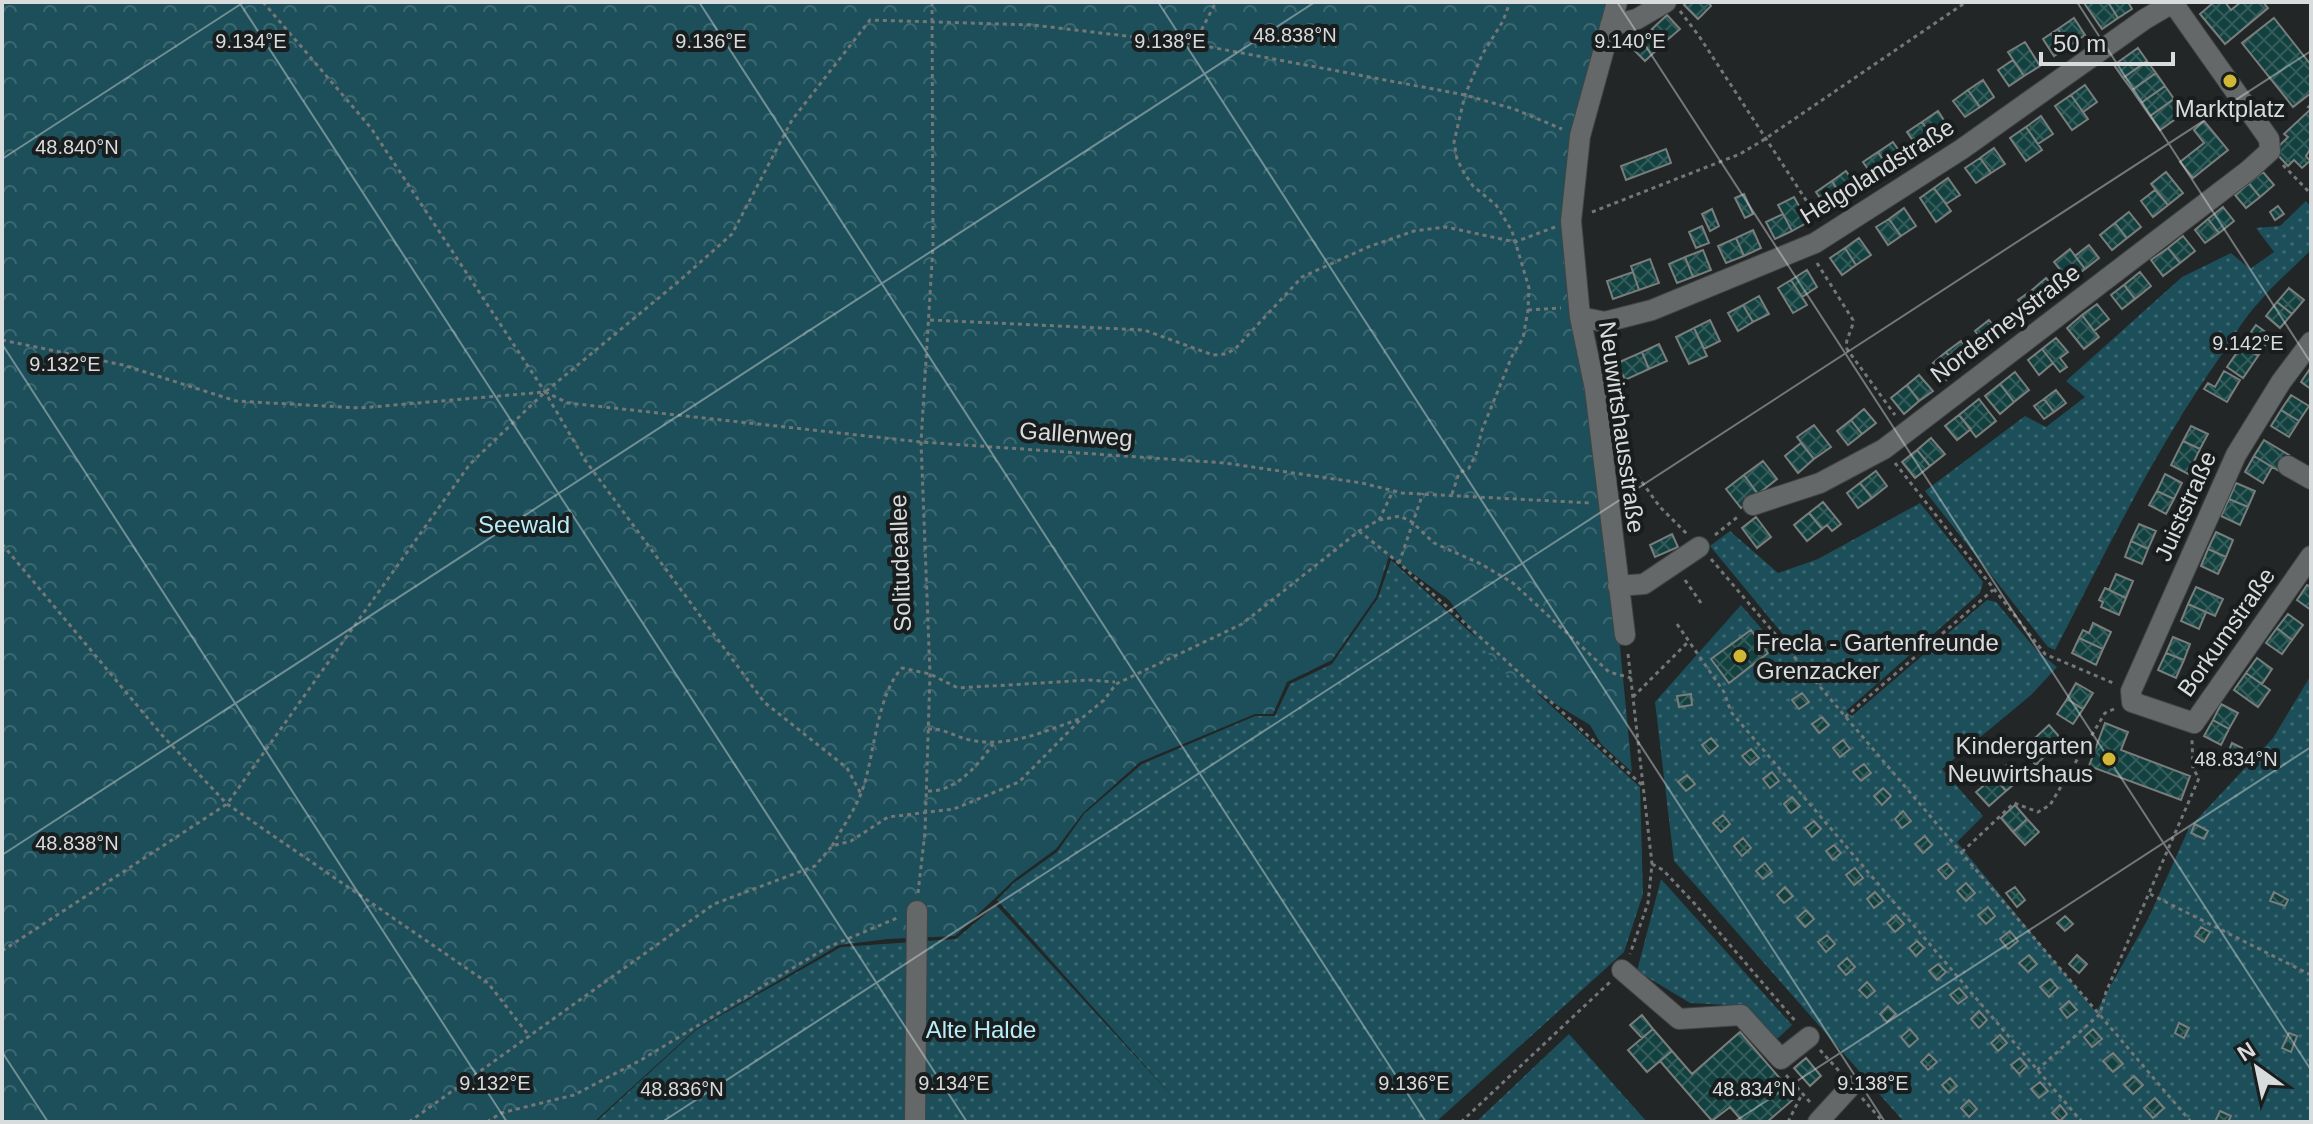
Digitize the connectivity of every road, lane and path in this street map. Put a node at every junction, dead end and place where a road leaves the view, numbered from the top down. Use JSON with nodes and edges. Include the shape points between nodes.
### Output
{"nodes":[{"id":1,"x":263,"y":2,"type":"edge"},
{"id":2,"x":932,"y":2,"type":"edge"},
{"id":3,"x":1216,"y":2,"type":"edge"},
{"id":4,"x":1510,"y":2,"type":"edge"},
{"id":5,"x":1617,"y":2,"type":"edge"},
{"id":6,"x":1966,"y":2,"type":"edge"},
{"id":7,"x":2173,"y":2,"type":"edge"},
{"id":8,"x":1671,"y":4,"type":"edge"},
{"id":9,"x":932,"y":21,"type":"junction"},
{"id":10,"x":1610,"y":26,"type":"junction"},
{"id":11,"x":1194,"y":44,"type":"junction"},
{"id":12,"x":1465,"y":95,"type":"junction"},
{"id":13,"x":1580,"y":136,"type":"junction"},
{"id":14,"x":1765,"y":139,"type":"junction"},
{"id":15,"x":2270,"y":151,"type":"junction"},
{"id":16,"x":2311,"y":194,"type":"edge"},
{"id":17,"x":1571,"y":221,"type":"junction"},
{"id":18,"x":1828,"y":234,"type":"junction"},
{"id":19,"x":1515,"y":242,"type":"junction"},
{"id":20,"x":1806,"y":246,"type":"junction"},
{"id":21,"x":1528,"y":310,"type":"junction"},
{"id":22,"x":1580,"y":312,"type":"junction"},
{"id":23,"x":929,"y":320,"type":"junction"},
{"id":24,"x":2,"y":340,"type":"edge"},
{"id":25,"x":2311,"y":342,"type":"edge"},
{"id":26,"x":545,"y":392,"type":"junction"},
{"id":27,"x":1599,"y":429,"type":"junction"},
{"id":28,"x":1906,"y":431,"type":"junction"},
{"id":29,"x":921,"y":442,"type":"junction"},
{"id":30,"x":1884,"y":449,"type":"junction"},
{"id":31,"x":2288,"y":466,"type":"dead end"},
{"id":32,"x":2311,"y":479,"type":"edge"},
{"id":33,"x":1393,"y":491,"type":"junction"},
{"id":34,"x":1423,"y":493,"type":"junction"},
{"id":35,"x":1452,"y":494,"type":"junction"},
{"id":36,"x":1607,"y":502,"type":"junction"},
{"id":37,"x":1753,"y":505,"type":"joint"},
{"id":38,"x":1379,"y":520,"type":"junction"},
{"id":39,"x":1412,"y":522,"type":"junction"},
{"id":40,"x":1359,"y":531,"type":"junction"},
{"id":41,"x":2,"y":544,"type":"edge"},
{"id":42,"x":1699,"y":547,"type":"junction"},
{"id":43,"x":2311,"y":556,"type":"edge"},
{"id":44,"x":1399,"y":563,"type":"junction"},
{"id":45,"x":1674,"y":564,"type":"junction"},
{"id":46,"x":1618,"y":586,"type":"junction"},
{"id":47,"x":1993,"y":590,"type":"junction"},
{"id":48,"x":1701,"y":603,"type":"dead end"},
{"id":49,"x":1677,"y":624,"type":"dead end"},
{"id":50,"x":1625,"y":635,"type":"joint"},
{"id":51,"x":1689,"y":641,"type":"junction"},
{"id":52,"x":930,"y":674,"type":"junction"},
{"id":53,"x":1631,"y":678,"type":"junction"},
{"id":54,"x":1119,"y":683,"type":"junction"},
{"id":55,"x":2132,"y":696,"type":"junction"},
{"id":56,"x":1633,"y":697,"type":"junction"},
{"id":57,"x":1845,"y":717,"type":"junction"},
{"id":58,"x":1082,"y":718,"type":"junction"},
{"id":59,"x":928,"y":729,"type":"junction"},
{"id":60,"x":2193,"y":730,"type":"junction"},
{"id":61,"x":993,"y":744,"type":"junction"},
{"id":62,"x":1644,"y":786,"type":"junction"},
{"id":63,"x":926,"y":791,"type":"junction"},
{"id":64,"x":861,"y":794,"type":"junction"},
{"id":65,"x":227,"y":804,"type":"junction"},
{"id":66,"x":926,"y":812,"type":"junction"},
{"id":67,"x":832,"y":846,"type":"junction"},
{"id":68,"x":1962,"y":852,"type":"junction"},
{"id":69,"x":1652,"y":864,"type":"junction"},
{"id":70,"x":2149,"y":894,"type":"junction"},
{"id":71,"x":917,"y":911,"type":"junction"},
{"id":72,"x":2,"y":951,"type":"edge"},
{"id":73,"x":1622,"y":970,"type":"junction"},
{"id":74,"x":2311,"y":975,"type":"edge"},
{"id":75,"x":2100,"y":1014,"type":"junction"},
{"id":76,"x":530,"y":1037,"type":"junction"},
{"id":77,"x":1809,"y":1037,"type":"junction"},
{"id":78,"x":1781,"y":1059,"type":"junction"},
{"id":79,"x":2037,"y":1070,"type":"junction"},
{"id":80,"x":1851,"y":1086,"type":"junction"},
{"id":81,"x":1802,"y":1094,"type":"junction"},
{"id":82,"x":1821,"y":1119,"type":"edge"},
{"id":83,"x":409,"y":1122,"type":"edge"},
{"id":84,"x":487,"y":1122,"type":"edge"},
{"id":85,"x":915,"y":1122,"type":"edge"},
{"id":86,"x":1461,"y":1122,"type":"edge"},
{"id":87,"x":1788,"y":1122,"type":"edge"},
{"id":88,"x":1883,"y":1122,"type":"edge"},
{"id":89,"x":2082,"y":1122,"type":"edge"},
{"id":90,"x":2191,"y":1122,"type":"edge"}],
"edges":[{"from":1,"to":26,"type":"path","via":[[371,128]]},
{"from":2,"to":9,"type":"path","name":"Solitudeallee"},
{"from":3,"to":11,"type":"path"},
{"from":4,"to":12,"type":"path"},
{"from":5,"to":10,"type":"street","name":"Neuwirtshausstraße"},
{"from":6,"to":14,"type":"path"},
{"from":7,"to":15,"type":"street","via":[[2269,139]]},
{"from":7,"to":18,"type":"street","name":"Helgolandstraße","via":[[1962,149]]},
{"from":8,"to":10,"type":"street"},
{"from":8,"to":14,"type":"path","via":[[1699,36]]},
{"from":9,"to":11,"type":"path","via":[[1033,25]]},
{"from":9,"to":23,"type":"path","name":"Solitudeallee"},
{"from":9,"to":26,"type":"path","via":[[870,20],[792,120],[732,234]]},
{"from":10,"to":13,"type":"street","name":"Neuwirtshausstraße"},
{"from":11,"to":12,"type":"path"},
{"from":12,"to":13,"type":"path"},
{"from":12,"to":19,"type":"path","via":[[1454,142],[1457,159],[1473,186],[1496,205]]},
{"from":13,"to":17,"type":"street","name":"Neuwirtshausstraße"},
{"from":14,"to":17,"type":"path","via":[[1740,154]]},
{"from":14,"to":18,"type":"path"},
{"from":15,"to":16,"type":"path"},
{"from":15,"to":28,"type":"street","name":"Norderneystraße"},
{"from":17,"to":19,"type":"path"},
{"from":17,"to":22,"type":"street","name":"Neuwirtshausstraße"},
{"from":18,"to":20,"type":"street","name":"Helgolandstraße"},
{"from":19,"to":21,"type":"path","via":[[1529,288]]},
{"from":19,"to":23,"type":"path","via":[[1446,227],[1414,231],[1368,247],[1302,277],[1225,354],[1213,355],[1144,330]]},
{"from":20,"to":22,"type":"street","name":"Helgolandstraße","via":[[1652,310],[1605,322]]},
{"from":20,"to":28,"type":"path","via":[[1853,320],[1847,349]]},
{"from":21,"to":22,"type":"path"},
{"from":21,"to":35,"type":"path","via":[[1523,338],[1476,454],[1469,468],[1459,473]]},
{"from":22,"to":27,"type":"street","name":"Neuwirtshausstraße"},
{"from":23,"to":29,"type":"path","name":"Solitudeallee"},
{"from":24,"to":26,"type":"path","via":[[123,365],[236,401],[360,408]]},
{"from":25,"to":55,"type":"street","name":"Juiststraße","via":[[2236,455]]},
{"from":26,"to":29,"type":"path","name":"Gallenweg","via":[[568,403]]},
{"from":26,"to":64,"type":"path","via":[[585,460],[764,702],[847,768]]},
{"from":26,"to":65,"type":"path","via":[[470,464]]},
{"from":27,"to":36,"type":"street","name":"Neuwirtshausstraße"},
{"from":27,"to":42,"type":"path"},
{"from":28,"to":30,"type":"street","name":"Norderneystraße"},
{"from":29,"to":33,"type":"path","name":"Gallenweg","via":[[1225,463]]},
{"from":29,"to":52,"type":"path","name":"Solitudeallee"},
{"from":30,"to":37,"type":"street","name":"Norderneystraße","via":[[1820,483]]},
{"from":30,"to":47,"type":"path"},
{"from":31,"to":32,"type":"street"},
{"from":33,"to":34,"type":"path","name":"Gallenweg"},
{"from":33,"to":38,"type":"path"},
{"from":34,"to":35,"type":"path","name":"Gallenweg"},
{"from":34,"to":39,"type":"path"},
{"from":35,"to":36,"type":"path","name":"Gallenweg"},
{"from":36,"to":46,"type":"street","name":"Neuwirtshausstraße"},
{"from":37,"to":42,"type":"path"},
{"from":38,"to":39,"type":"path","via":[[1400,516]]},
{"from":38,"to":40,"type":"path"},
{"from":39,"to":44,"type":"path"},
{"from":39,"to":53,"type":"path","via":[[1434,543],[1513,583],[1609,672]]},
{"from":40,"to":44,"type":"path"},
{"from":40,"to":54,"type":"path","via":[[1242,624]]},
{"from":41,"to":65,"type":"path","via":[[161,734]]},
{"from":42,"to":45,"type":"street"},
{"from":42,"to":57,"type":"path"},
{"from":43,"to":60,"type":"street","name":"Borkumstraße"},
{"from":44,"to":62,"type":"path"},
{"from":45,"to":46,"type":"street","via":[[1644,584]]},
{"from":45,"to":48,"type":"path"},
{"from":46,"to":50,"type":"street","name":"Neuwirtshausstraße"},
{"from":47,"to":55,"type":"path","via":[[2045,654]]},
{"from":47,"to":57,"type":"path"},
{"from":49,"to":51,"type":"path"},
{"from":50,"to":53,"type":"path"},
{"from":51,"to":56,"type":"path"},
{"from":51,"to":79,"type":"path","via":[[1724,692],[1731,712]]},
{"from":52,"to":54,"type":"path","via":[[958,688]]},
{"from":52,"to":59,"type":"path","name":"Solitudeallee"},
{"from":52,"to":64,"type":"path","via":[[902,668],[894,676]]},
{"from":53,"to":56,"type":"path"},
{"from":54,"to":58,"type":"path"},
{"from":55,"to":60,"type":"street","name":"Borkumstraße"},
{"from":55,"to":68,"type":"path","via":[[2105,713],[2050,805],[2038,812],[2014,803]]},
{"from":56,"to":62,"type":"path"},
{"from":57,"to":68,"type":"path"},
{"from":58,"to":61,"type":"path"},
{"from":58,"to":66,"type":"path","via":[[1019,782],[954,809]]},
{"from":59,"to":61,"type":"path"},
{"from":59,"to":63,"type":"path","name":"Solitudeallee"},
{"from":60,"to":70,"type":"path","via":[[2193,769],[2199,778]]},
{"from":61,"to":63,"type":"path","via":[[956,783]]},
{"from":62,"to":69,"type":"path"},
{"from":63,"to":66,"type":"path","name":"Solitudeallee"},
{"from":64,"to":67,"type":"path"},
{"from":65,"to":72,"type":"path"},
{"from":65,"to":76,"type":"path","via":[[488,983]]},
{"from":66,"to":67,"type":"path","via":[[888,817],[851,841]]},
{"from":66,"to":71,"type":"path","name":"Solitudeallee"},
{"from":67,"to":76,"type":"path","via":[[815,866],[714,904]]},
{"from":68,"to":75,"type":"path"},
{"from":69,"to":73,"type":"path","via":[[1648,903]]},
{"from":69,"to":77,"type":"path","via":[[1694,903]]},
{"from":70,"to":74,"type":"path"},
{"from":70,"to":75,"type":"path"},
{"from":71,"to":84,"type":"path","via":[[826,948],[574,1095],[501,1113]]},
{"from":71,"to":85,"type":"street"},
{"from":73,"to":78,"type":"street","via":[[1679,1019],[1741,1015]]},
{"from":73,"to":86,"type":"path"},
{"from":75,"to":79,"type":"path"},
{"from":75,"to":90,"type":"path"},
{"from":76,"to":83,"type":"path"},
{"from":77,"to":78,"type":"street"},
{"from":77,"to":80,"type":"path"},
{"from":78,"to":81,"type":"path","via":[[1783,1073]]},
{"from":79,"to":89,"type":"path"},
{"from":80,"to":82,"type":"street"},
{"from":80,"to":88,"type":"path"},
{"from":81,"to":82,"type":"path"},
{"from":81,"to":87,"type":"path"}]}
